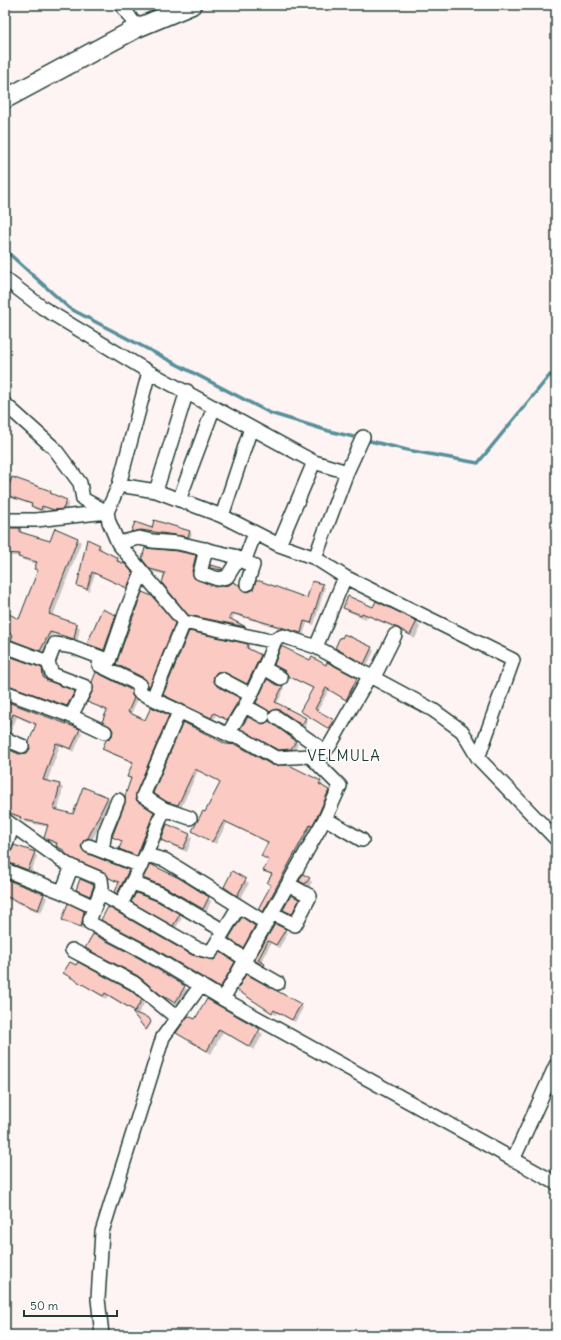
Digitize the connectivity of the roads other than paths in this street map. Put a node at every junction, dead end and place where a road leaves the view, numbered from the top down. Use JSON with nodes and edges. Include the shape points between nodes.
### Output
{"nodes":[{"id":1,"x":122,"y":5,"type":"edge"},
{"id":2,"x":192,"y":5,"type":"edge"},
{"id":3,"x":137,"y":28,"type":"junction"},
{"id":4,"x":5,"y":99,"type":"edge"},
{"id":5,"x":5,"y":279,"type":"edge"},
{"id":6,"x":149,"y":372,"type":"junction"},
{"id":7,"x":187,"y":391,"type":"junction"},
{"id":8,"x":5,"y":404,"type":"edge"},
{"id":9,"x":214,"y":407,"type":"junction"},
{"id":10,"x":251,"y":428,"type":"junction"},
{"id":11,"x":363,"y":437,"type":"dead end"},
{"id":12,"x":314,"y":462,"type":"junction"},
{"id":13,"x":347,"y":472,"type":"junction"},
{"id":14,"x":119,"y":485,"type":"junction"},
{"id":15,"x":156,"y":491,"type":"junction"},
{"id":16,"x":180,"y":500,"type":"junction"},
{"id":17,"x":107,"y":512,"type":"junction"},
{"id":18,"x":222,"y":516,"type":"junction"},
{"id":19,"x":5,"y":520,"type":"edge"},
{"id":20,"x":255,"y":533,"type":"junction"},
{"id":21,"x":118,"y":543,"type":"junction"},
{"id":22,"x":279,"y":545,"type":"junction"},
{"id":23,"x":206,"y":549,"type":"junction"},
{"id":24,"x":315,"y":558,"type":"junction"},
{"id":25,"x":240,"y":560,"type":"junction"},
{"id":26,"x":142,"y":572,"type":"junction"},
{"id":27,"x":345,"y":577,"type":"junction"},
{"id":28,"x":247,"y":584,"type":"dead end"},
{"id":29,"x":184,"y":622,"type":"junction"},
{"id":30,"x":395,"y":635,"type":"dead end"},
{"id":31,"x":274,"y":640,"type":"junction"},
{"id":32,"x":5,"y":646,"type":"edge"},
{"id":33,"x":316,"y":647,"type":"junction"},
{"id":34,"x":102,"y":658,"type":"junction"},
{"id":35,"x":48,"y":662,"type":"junction"},
{"id":36,"x":264,"y":668,"type":"junction"},
{"id":37,"x":372,"y":676,"type":"junction"},
{"id":38,"x":280,"y":678,"type":"dead end"},
{"id":39,"x":221,"y":679,"type":"dead end"},
{"id":40,"x":5,"y":692,"type":"edge"},
{"id":41,"x":250,"y":695,"type":"junction"},
{"id":42,"x":153,"y":698,"type":"junction"},
{"id":43,"x":180,"y":712,"type":"junction"},
{"id":44,"x":241,"y":712,"type":"dead end"},
{"id":45,"x":71,"y":716,"type":"junction"},
{"id":46,"x":105,"y":732,"type":"dead end"},
{"id":47,"x":228,"y":734,"type":"junction"},
{"id":48,"x":5,"y":739,"type":"edge"},
{"id":49,"x":22,"y":746,"type":"dead end"},
{"id":50,"x":325,"y":751,"type":"junction"},
{"id":51,"x":478,"y":758,"type":"junction"},
{"id":52,"x":316,"y":762,"type":"junction"},
{"id":53,"x":118,"y":800,"type":"dead end"},
{"id":54,"x":164,"y":809,"type":"junction"},
{"id":55,"x":190,"y":818,"type":"dead end"},
{"id":56,"x":326,"y":819,"type":"junction"},
{"id":57,"x":9,"y":823,"type":"edge"},
{"id":58,"x":556,"y":839,"type":"edge"},
{"id":59,"x":362,"y":840,"type":"dead end"},
{"id":60,"x":89,"y":846,"type":"dead end"},
{"id":61,"x":5,"y":847,"type":"edge"},
{"id":62,"x":102,"y":851,"type":"junction"},
{"id":63,"x":144,"y":860,"type":"junction"},
{"id":64,"x":72,"y":866,"type":"junction"},
{"id":65,"x":5,"y":870,"type":"edge"},
{"id":66,"x":133,"y":883,"type":"junction"},
{"id":67,"x":288,"y":884,"type":"junction"},
{"id":68,"x":62,"y":892,"type":"junction"},
{"id":69,"x":100,"y":893,"type":"junction"},
{"id":70,"x":121,"y":904,"type":"junction"},
{"id":71,"x":240,"y":906,"type":"junction"},
{"id":72,"x":94,"y":907,"type":"junction"},
{"id":73,"x":269,"y":918,"type":"junction"},
{"id":74,"x":221,"y":936,"type":"junction"},
{"id":75,"x":72,"y":950,"type":"dead end"},
{"id":76,"x":244,"y":961,"type":"junction"},
{"id":77,"x":278,"y":982,"type":"dead end"},
{"id":78,"x":200,"y":986,"type":"junction"},
{"id":79,"x":223,"y":999,"type":"junction"},
{"id":80,"x":177,"y":1018,"type":"junction"},
{"id":81,"x":556,"y":1065,"type":"edge"},
{"id":82,"x":513,"y":1160,"type":"junction"},
{"id":83,"x":556,"y":1183,"type":"edge"},
{"id":84,"x":102,"y":1335,"type":"edge"}],
"edges":[{"from":1,"to":3,"type":"street"},
{"from":2,"to":3,"type":"street"},
{"from":3,"to":4,"type":"street"},
{"from":5,"to":6,"type":"street","via":[[43,308]]},
{"from":6,"to":7,"type":"street"},
{"from":6,"to":14,"type":"street"},
{"from":7,"to":9,"type":"street"},
{"from":7,"to":15,"type":"street"},
{"from":8,"to":17,"type":"street","via":[[54,448],[80,482],[83,499]]},
{"from":9,"to":10,"type":"street"},
{"from":9,"to":16,"type":"street"},
{"from":10,"to":12,"type":"street"},
{"from":10,"to":18,"type":"street"},
{"from":11,"to":13,"type":"street"},
{"from":12,"to":13,"type":"street"},
{"from":12,"to":22,"type":"street"},
{"from":13,"to":24,"type":"street"},
{"from":14,"to":15,"type":"street"},
{"from":14,"to":17,"type":"street"},
{"from":15,"to":16,"type":"street"},
{"from":16,"to":18,"type":"street"},
{"from":17,"to":19,"type":"street","via":[[36,520]]},
{"from":17,"to":21,"type":"street"},
{"from":18,"to":20,"type":"street"},
{"from":20,"to":22,"type":"street"},
{"from":20,"to":25,"type":"street"},
{"from":21,"to":23,"type":"street","via":[[139,538],[178,542]]},
{"from":21,"to":26,"type":"street"},
{"from":22,"to":24,"type":"street"},
{"from":23,"to":25,"type":"street"},
{"from":23,"to":25,"type":"street","via":[[200,573],[218,579],[227,578]]},
{"from":24,"to":27,"type":"street"},
{"from":25,"to":28,"type":"street","via":[[253,565]]},
{"from":26,"to":29,"type":"street"},
{"from":26,"to":34,"type":"street","via":[[109,661]]},
{"from":27,"to":33,"type":"street"},
{"from":27,"to":51,"type":"street","via":[[513,660]]},
{"from":29,"to":31,"type":"street"},
{"from":29,"to":42,"type":"street"},
{"from":30,"to":37,"type":"street"},
{"from":31,"to":33,"type":"street","via":[[283,636]]},
{"from":31,"to":36,"type":"street"},
{"from":32,"to":35,"type":"street"},
{"from":33,"to":37,"type":"street"},
{"from":34,"to":35,"type":"street","via":[[73,647],[55,644]]},
{"from":34,"to":42,"type":"street","via":[[99,666],[140,685],[139,692]]},
{"from":35,"to":45,"type":"street","via":[[52,674],[86,687]]},
{"from":36,"to":38,"type":"street"},
{"from":36,"to":41,"type":"street"},
{"from":37,"to":50,"type":"street"},
{"from":37,"to":51,"type":"street","via":[[433,710],[462,731]]},
{"from":39,"to":41,"type":"street"},
{"from":40,"to":45,"type":"street"},
{"from":41,"to":50,"type":"street","via":[[245,706],[270,717]]},
{"from":42,"to":43,"type":"street"},
{"from":43,"to":47,"type":"street"},
{"from":43,"to":54,"type":"street","via":[[143,796]]},
{"from":44,"to":47,"type":"street"},
{"from":45,"to":46,"type":"street"},
{"from":47,"to":52,"type":"street","via":[[240,737],[276,758],[310,756]]},
{"from":48,"to":49,"type":"street"},
{"from":50,"to":52,"type":"street"},
{"from":51,"to":58,"type":"street"},
{"from":52,"to":56,"type":"street","via":[[340,786]]},
{"from":53,"to":62,"type":"street","via":[[105,832]]},
{"from":54,"to":55,"type":"street"},
{"from":54,"to":63,"type":"street"},
{"from":56,"to":59,"type":"street"},
{"from":56,"to":67,"type":"street"},
{"from":57,"to":61,"type":"street"},
{"from":57,"to":64,"type":"street"},
{"from":60,"to":62,"type":"street"},
{"from":62,"to":63,"type":"street"},
{"from":63,"to":66,"type":"street"},
{"from":63,"to":71,"type":"street","via":[[165,860]]},
{"from":64,"to":68,"type":"street"},
{"from":64,"to":69,"type":"street","via":[[101,879],[103,883]]},
{"from":65,"to":68,"type":"street"},
{"from":66,"to":70,"type":"street"},
{"from":66,"to":74,"type":"street","via":[[161,894]]},
{"from":67,"to":73,"type":"street"},
{"from":67,"to":73,"type":"street","via":[[310,896],[295,925]]},
{"from":68,"to":72,"type":"street"},
{"from":69,"to":70,"type":"street"},
{"from":69,"to":72,"type":"street"},
{"from":70,"to":74,"type":"street","via":[[196,948],[211,952]]},
{"from":71,"to":73,"type":"street"},
{"from":71,"to":74,"type":"street"},
{"from":72,"to":78,"type":"street","via":[[90,923],[143,951]]},
{"from":73,"to":76,"type":"street"},
{"from":74,"to":76,"type":"street"},
{"from":75,"to":80,"type":"street","via":[[134,983]]},
{"from":76,"to":77,"type":"street"},
{"from":76,"to":79,"type":"street"},
{"from":78,"to":79,"type":"street"},
{"from":78,"to":80,"type":"street"},
{"from":79,"to":82,"type":"street"},
{"from":80,"to":84,"type":"street","via":[[163,1037],[102,1232],[98,1299]]},
{"from":81,"to":82,"type":"street"},
{"from":82,"to":83,"type":"street"}]}
